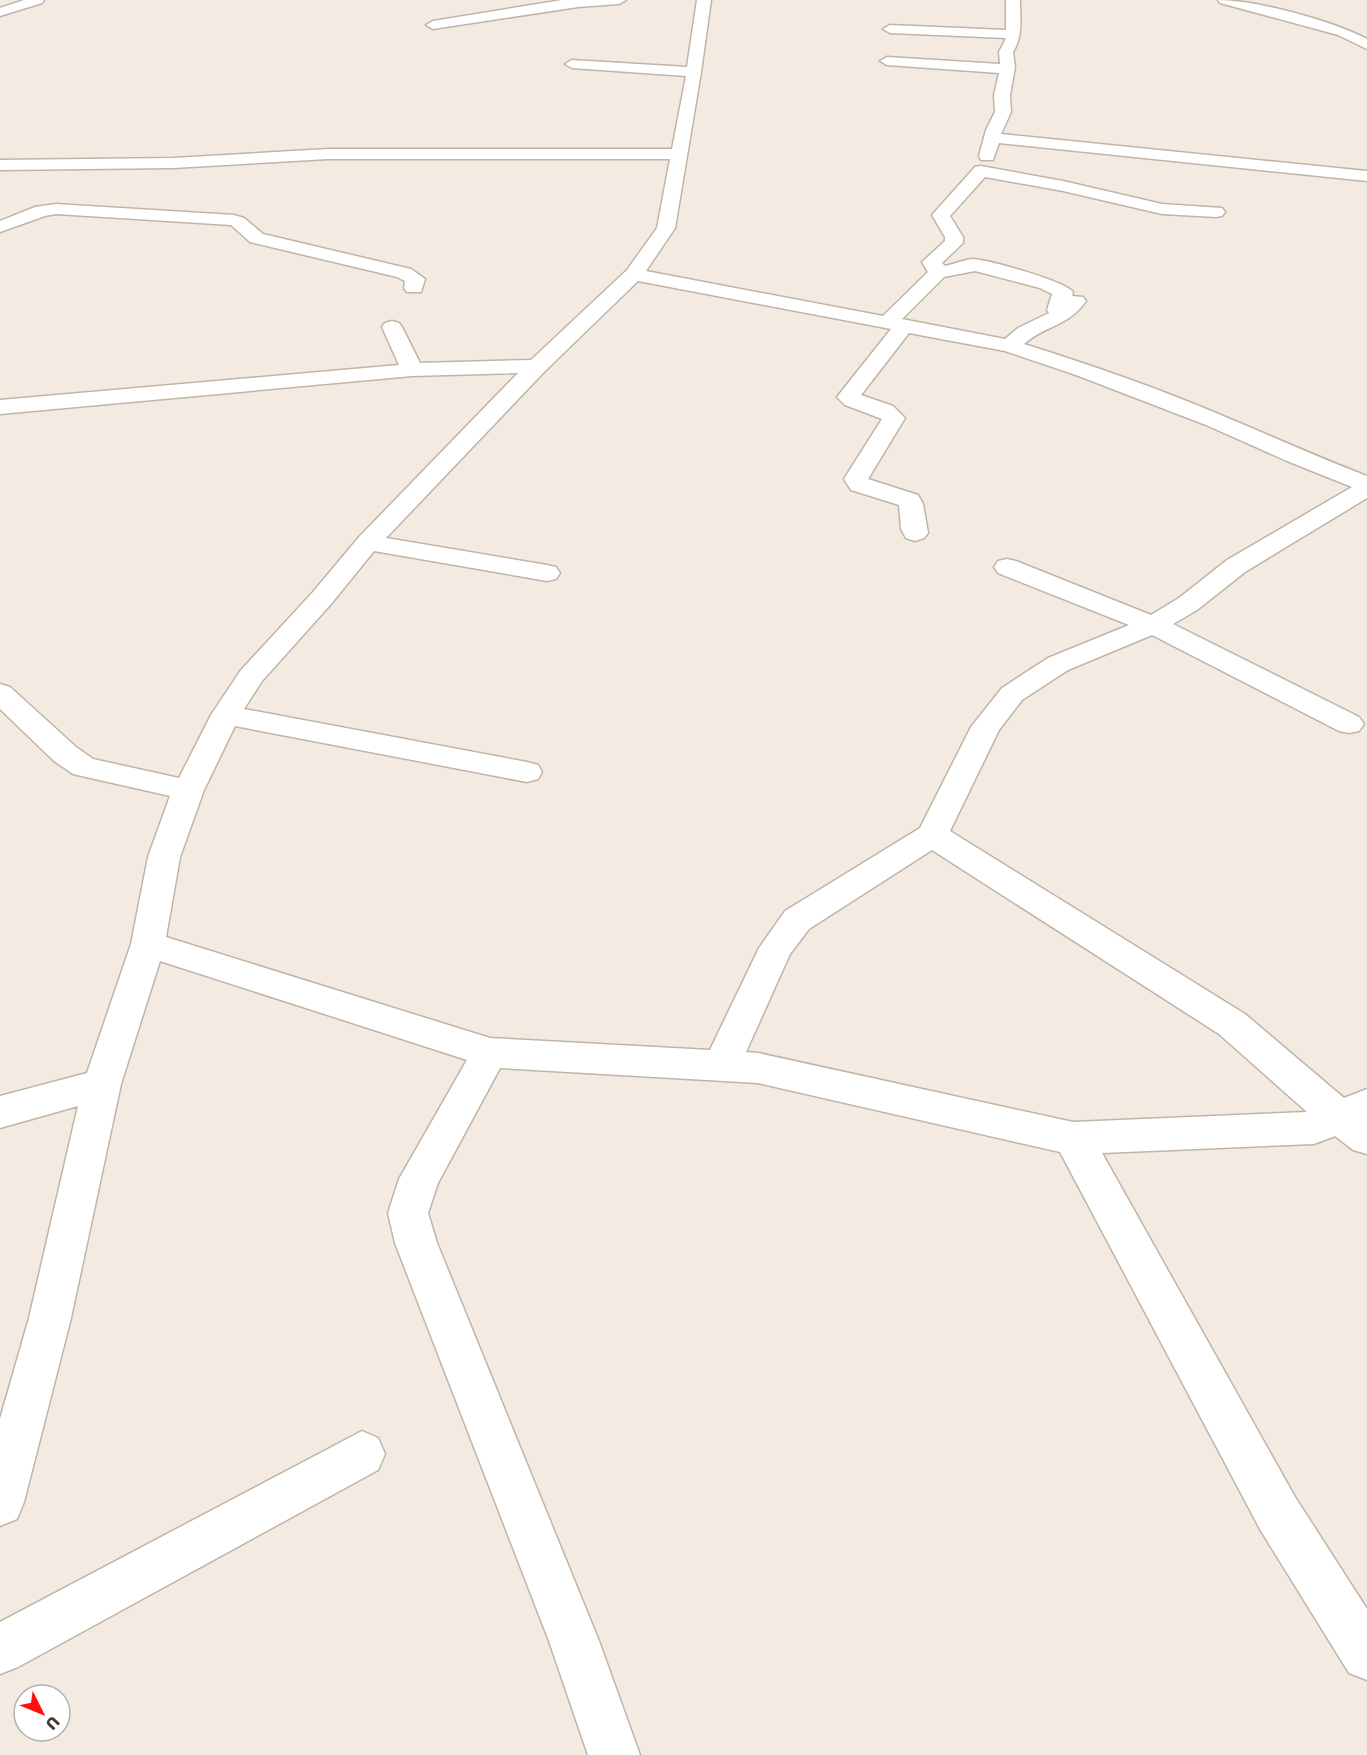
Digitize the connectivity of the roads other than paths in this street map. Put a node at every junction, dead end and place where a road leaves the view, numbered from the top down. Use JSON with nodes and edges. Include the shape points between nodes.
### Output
{"nodes":[{"id":1,"x":37,"y":0,"type":"edge"},
{"id":2,"x":619,"y":0,"type":"edge"},
{"id":3,"x":704,"y":0,"type":"edge"},
{"id":4,"x":1013,"y":0,"type":"edge"},
{"id":5,"x":1225,"y":0,"type":"edge"},
{"id":6,"x":573,"y":1,"type":"edge"},
{"id":7,"x":0,"y":12,"type":"edge"},
{"id":8,"x":433,"y":25,"type":"dead end"},
{"id":9,"x":890,"y":29,"type":"dead end"},
{"id":10,"x":1014,"y":34,"type":"junction"},
{"id":11,"x":1367,"y":45,"type":"edge"},
{"id":12,"x":887,"y":61,"type":"dead end"},
{"id":13,"x":572,"y":64,"type":"dead end"},
{"id":14,"x":1007,"y":69,"type":"junction"},
{"id":15,"x":694,"y":72,"type":"junction"},
{"id":16,"x":993,"y":138,"type":"junction"},
{"id":17,"x":678,"y":154,"type":"junction"},
{"id":18,"x":0,"y":165,"type":"edge"},
{"id":19,"x":981,"y":171,"type":"junction"},
{"id":20,"x":1367,"y":176,"type":"edge"},
{"id":21,"x":1216,"y":212,"type":"dead end"},
{"id":22,"x":0,"y":227,"type":"edge"},
{"id":23,"x":937,"y":272,"type":"junction"},
{"id":24,"x":634,"y":274,"type":"junction"},
{"id":25,"x":414,"y":288,"type":"dead end"},
{"id":26,"x":1082,"y":293,"type":"dead end"},
{"id":27,"x":1066,"y":313,"type":"junction"},
{"id":28,"x":897,"y":323,"type":"junction"},
{"id":29,"x":392,"y":327,"type":"dead end"},
{"id":30,"x":1010,"y":346,"type":"junction"},
{"id":31,"x":537,"y":366,"type":"junction"},
{"id":32,"x":412,"y":370,"type":"junction"},
{"id":33,"x":0,"y":407,"type":"edge"},
{"id":34,"x":1367,"y":486,"type":"edge"},
{"id":35,"x":915,"y":533,"type":"dead end"},
{"id":36,"x":368,"y":542,"type":"junction"},
{"id":37,"x":1007,"y":567,"type":"dead end"},
{"id":38,"x":547,"y":573,"type":"dead end"},
{"id":39,"x":1154,"y":625,"type":"junction"},
{"id":40,"x":0,"y":693,"type":"edge"},
{"id":41,"x":226,"y":715,"type":"junction"},
{"id":42,"x":1349,"y":724,"type":"dead end"},
{"id":43,"x":526,"y":772,"type":"dead end"},
{"id":44,"x":188,"y":790,"type":"junction"},
{"id":45,"x":932,"y":835,"type":"junction"},
{"id":46,"x":148,"y":944,"type":"junction"},
{"id":47,"x":490,"y":1053,"type":"junction"},
{"id":48,"x":721,"y":1065,"type":"junction"},
{"id":49,"x":102,"y":1084,"type":"junction"},
{"id":50,"x":0,"y":1112,"type":"edge"},
{"id":51,"x":1358,"y":1120,"type":"edge"},
{"id":52,"x":1072,"y":1138,"type":"junction"},
{"id":53,"x":362,"y":1454,"type":"dead end"},
{"id":54,"x":0,"y":1502,"type":"edge"},
{"id":55,"x":0,"y":1649,"type":"edge"},
{"id":56,"x":1367,"y":1655,"type":"edge"},
{"id":57,"x":614,"y":1755,"type":"edge"}],
"edges":[{"from":1,"to":7,"type":"street"},
{"from":2,"to":6,"type":"street"},
{"from":3,"to":15,"type":"street"},
{"from":4,"to":10,"type":"street"},
{"from":5,"to":11,"type":"street","via":[[1343,32]]},
{"from":6,"to":8,"type":"street"},
{"from":9,"to":10,"type":"street"},
{"from":10,"to":14,"type":"street","via":[[1006,52]]},
{"from":12,"to":14,"type":"street"},
{"from":13,"to":15,"type":"street"},
{"from":14,"to":16,"type":"street","via":[[1003,112]]},
{"from":15,"to":17,"type":"street"},
{"from":16,"to":19,"type":"street"},
{"from":16,"to":20,"type":"street"},
{"from":17,"to":18,"type":"street","via":[[328,154],[173,163]]},
{"from":17,"to":24,"type":"street","via":[[666,228]]},
{"from":19,"to":21,"type":"street","via":[[1162,209]]},
{"from":19,"to":23,"type":"street","via":[[941,215],[954,243],[932,262]]},
{"from":22,"to":25,"type":"street","via":[[56,209],[234,220],[257,238],[404,273],[415,279]]},
{"from":23,"to":27,"type":"street","via":[[975,265],[1047,284],[1063,292],[1057,310]]},
{"from":23,"to":28,"type":"street"},
{"from":24,"to":28,"type":"street"},
{"from":24,"to":31,"type":"street"},
{"from":26,"to":27,"type":"street"},
{"from":27,"to":30,"type":"street","via":[[1025,332]]},
{"from":28,"to":30,"type":"street"},
{"from":28,"to":35,"type":"street","via":[[848,397],[858,404],[889,412],[894,418],[856,479],[860,485],[909,500]]},
{"from":29,"to":32,"type":"street"},
{"from":30,"to":34,"type":"street","via":[[1214,420]]},
{"from":31,"to":32,"type":"street"},
{"from":31,"to":36,"type":"street"},
{"from":32,"to":33,"type":"street"},
{"from":34,"to":39,"type":"street","via":[[1236,566]]},
{"from":36,"to":38,"type":"street"},
{"from":36,"to":41,"type":"street","via":[[251,676]]},
{"from":37,"to":39,"type":"street"},
{"from":39,"to":42,"type":"street"},
{"from":39,"to":45,"type":"street","via":[[1058,664],[1012,694],[986,727]]},
{"from":40,"to":44,"type":"street","via":[[84,767]]},
{"from":41,"to":43,"type":"street"},
{"from":41,"to":44,"type":"street"},
{"from":44,"to":46,"type":"street","via":[[164,857]]},
{"from":45,"to":48,"type":"street","via":[[797,920],[776,948]]},
{"from":45,"to":51,"type":"street","via":[[1232,1024]]},
{"from":46,"to":47,"type":"street"},
{"from":46,"to":49,"type":"street"},
{"from":47,"to":48,"type":"street"},
{"from":47,"to":57,"type":"street","via":[[419,1179],[408,1213],[416,1243],[574,1641]]},
{"from":48,"to":52,"type":"street","via":[[758,1068]]},
{"from":49,"to":50,"type":"street"},
{"from":49,"to":54,"type":"street","via":[[50,1318]]},
{"from":51,"to":52,"type":"street","via":[[1314,1128]]},
{"from":52,"to":56,"type":"street","via":[[1278,1514]]},
{"from":53,"to":55,"type":"street"}]}
